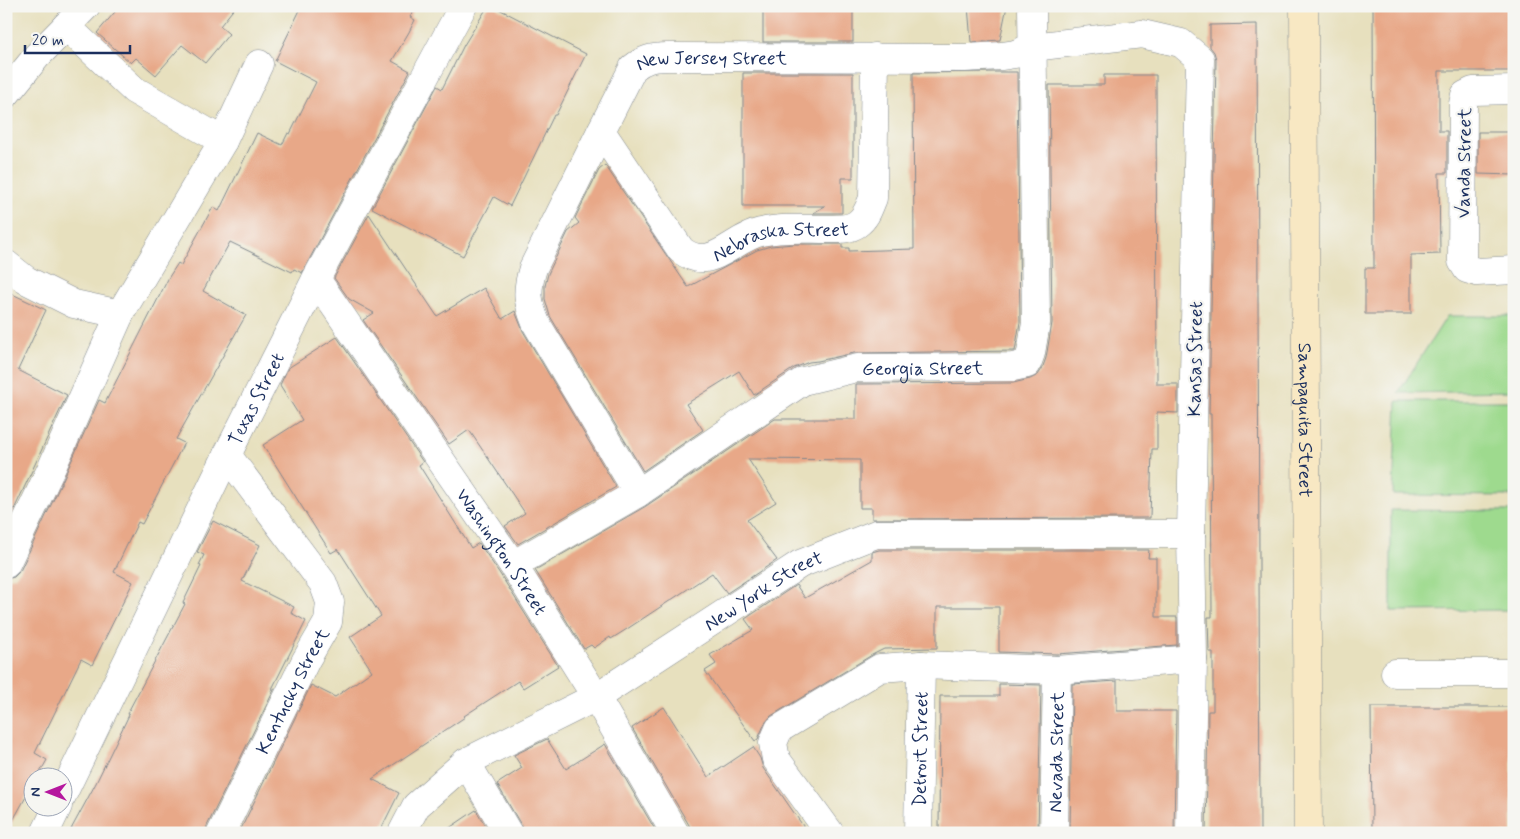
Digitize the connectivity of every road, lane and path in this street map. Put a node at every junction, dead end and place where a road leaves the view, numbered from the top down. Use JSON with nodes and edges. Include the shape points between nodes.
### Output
{"nodes":[{"id":1,"x":86,"y":6,"type":"edge"},
{"id":2,"x":463,"y":6,"type":"edge"},
{"id":3,"x":1032,"y":6,"type":"edge"},
{"id":4,"x":1304,"y":6,"type":"edge"},
{"id":5,"x":66,"y":26,"type":"junction"},
{"id":6,"x":1033,"y":47,"type":"junction"},
{"id":7,"x":875,"y":57,"type":"junction"},
{"id":8,"x":1200,"y":59,"type":"joint"},
{"id":9,"x":259,"y":64,"type":"dead end"},
{"id":10,"x":1514,"y":90,"type":"edge"},
{"id":11,"x":6,"y":94,"type":"edge"},
{"id":12,"x":600,"y":131,"type":"junction"},
{"id":13,"x":223,"y":141,"type":"junction"},
{"id":14,"x":6,"y":264,"type":"edge"},
{"id":15,"x":1514,"y":270,"type":"edge"},
{"id":16,"x":316,"y":279,"type":"junction"},
{"id":17,"x":120,"y":314,"type":"junction"},
{"id":18,"x":227,"y":455,"type":"junction"},
{"id":19,"x":638,"y":493,"type":"junction"},
{"id":20,"x":1190,"y":534,"type":"junction"},
{"id":21,"x":6,"y":564,"type":"edge"},
{"id":22,"x":513,"y":565,"type":"junction"},
{"id":23,"x":1193,"y":659,"type":"junction"},
{"id":24,"x":921,"y":665,"type":"junction"},
{"id":25,"x":1057,"y":670,"type":"junction"},
{"id":26,"x":1395,"y":673,"type":"dead end"},
{"id":27,"x":1514,"y":673,"type":"edge"},
{"id":28,"x":596,"y":697,"type":"junction"},
{"id":29,"x":466,"y":762,"type":"junction"},
{"id":30,"x":72,"y":775,"type":"edge"},
{"id":31,"x":53,"y":816,"type":"edge"},
{"id":32,"x":45,"y":833,"type":"edge"},
{"id":33,"x":221,"y":833,"type":"edge"},
{"id":34,"x":402,"y":833,"type":"edge"},
{"id":35,"x":508,"y":833,"type":"edge"},
{"id":36,"x":675,"y":833,"type":"edge"},
{"id":37,"x":830,"y":833,"type":"edge"},
{"id":38,"x":918,"y":833,"type":"edge"},
{"id":39,"x":1054,"y":833,"type":"edge"},
{"id":40,"x":1190,"y":833,"type":"edge"},
{"id":41,"x":1308,"y":833,"type":"edge"}],
"edges":[{"from":1,"to":5,"type":"street"},
{"from":2,"to":16,"type":"street","name":"Texas Street"},
{"from":3,"to":6,"type":"street","name":"Georgia Street"},
{"from":4,"to":41,"type":"main road","name":"Sampaguita Street"},
{"from":5,"to":11,"type":"street"},
{"from":5,"to":13,"type":"street","via":[[134,90]]},
{"from":6,"to":7,"type":"street","name":"New Jersey Street","via":[[993,57]]},
{"from":6,"to":8,"type":"street","name":"New Jersey Street","via":[[1142,34],[1181,43]]},
{"from":6,"to":19,"type":"street","name":"Georgia Street","via":[[1036,323],[1027,364],[1013,367],[857,368],[803,381]]},
{"from":7,"to":12,"type":"street","name":"New Jersey Street","via":[[652,57],[633,68]]},
{"from":7,"to":12,"type":"street","name":"Nebraska Street","via":[[872,198],[867,214],[857,224],[845,228],[760,232],[713,257],[690,257],[681,250]]},
{"from":8,"to":20,"type":"street","name":"Kansas Street"},
{"from":9,"to":13,"type":"street"},
{"from":10,"to":15,"type":"street","name":"Vanda Street","via":[[1473,91],[1465,95],[1462,104],[1462,260],[1467,269],[1477,272]]},
{"from":12,"to":19,"type":"street","name":"New Jersey Street","via":[[533,268],[527,294],[536,323]]},
{"from":13,"to":17,"type":"street"},
{"from":14,"to":17,"type":"street","via":[[26,280],[74,304]]},
{"from":16,"to":18,"type":"street","name":"Texas Street"},
{"from":16,"to":22,"type":"street","name":"Washington Street"},
{"from":17,"to":21,"type":"street"},
{"from":18,"to":30,"type":"street","name":"Texas Street"},
{"from":18,"to":33,"type":"street","name":"Kentucky Street","via":[[323,584],[330,602],[328,622]]},
{"from":19,"to":22,"type":"street","name":"Georgia Street"},
{"from":20,"to":23,"type":"street","name":"Kansas Street"},
{"from":20,"to":28,"type":"street","name":"New York Street","via":[[876,534],[800,564]]},
{"from":22,"to":28,"type":"street","name":"Washington Street"},
{"from":23,"to":25,"type":"street"},
{"from":23,"to":40,"type":"street","name":"Kansas Street"},
{"from":24,"to":25,"type":"street"},
{"from":24,"to":37,"type":"street","via":[[880,668],[779,729],[773,743],[776,758]]},
{"from":24,"to":38,"type":"street","name":"Detroit Street"},
{"from":25,"to":39,"type":"street","name":"Nevada Street"},
{"from":26,"to":27,"type":"street"},
{"from":28,"to":29,"type":"street","name":"New York Street"},
{"from":28,"to":36,"type":"street","name":"Washington Street"},
{"from":29,"to":34,"type":"street","name":"New York Street","via":[[416,806]]},
{"from":29,"to":35,"type":"street"},
{"from":31,"to":32,"type":"street"}]}
